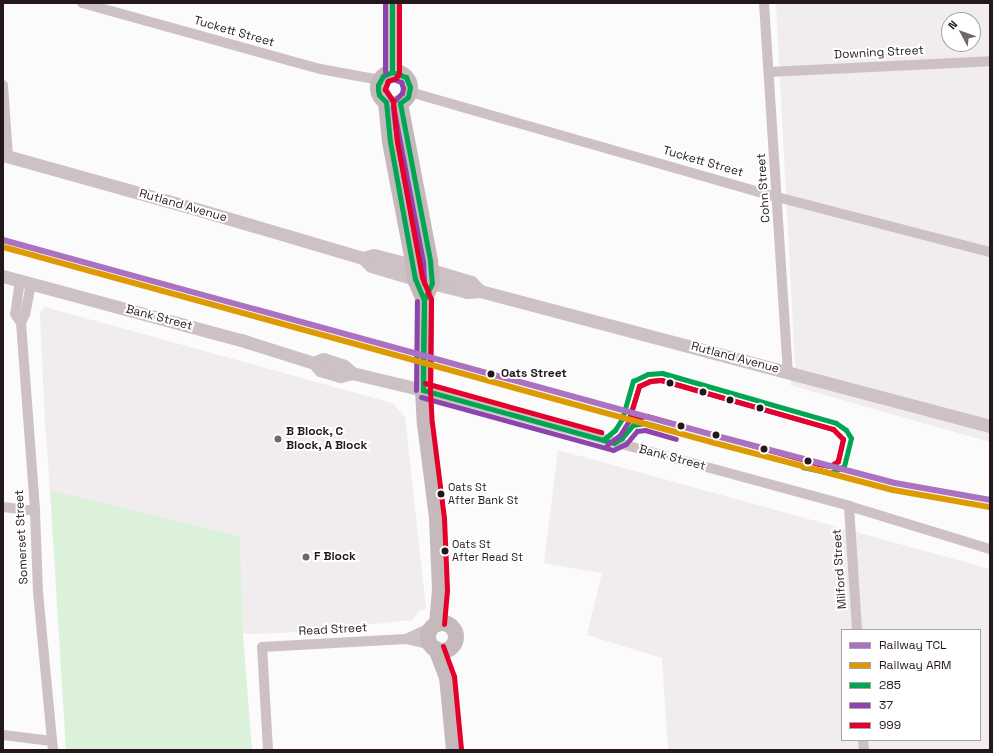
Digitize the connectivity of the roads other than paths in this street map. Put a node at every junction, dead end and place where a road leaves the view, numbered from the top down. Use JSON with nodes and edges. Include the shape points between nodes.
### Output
{"nodes":[{"id":1,"x":82,"y":3,"type":"edge"},
{"id":2,"x":392,"y":3,"type":"edge"},
{"id":3,"x":764,"y":3,"type":"edge"},
{"id":4,"x":990,"y":61,"type":"edge"},
{"id":5,"x":769,"y":72,"type":"junction"},
{"id":6,"x":386,"y":76,"type":"junction"},
{"id":7,"x":3,"y":85,"type":"edge"},
{"id":8,"x":398,"y":99,"type":"junction"},
{"id":9,"x":6,"y":156,"type":"edge"},
{"id":10,"x":777,"y":197,"type":"junction"},
{"id":11,"x":990,"y":252,"type":"edge"},
{"id":12,"x":414,"y":272,"type":"junction"},
{"id":13,"x":3,"y":276,"type":"edge"},
{"id":14,"x":431,"y":276,"type":"junction"},
{"id":15,"x":25,"y":282,"type":"junction"},
{"id":16,"x":424,"y":300,"type":"junction"},
{"id":17,"x":788,"y":372,"type":"junction"},
{"id":18,"x":423,"y":390,"type":"junction"},
{"id":19,"x":990,"y":426,"type":"edge"},
{"id":20,"x":849,"y":506,"type":"junction"},
{"id":21,"x":3,"y":507,"type":"edge"},
{"id":22,"x":35,"y":511,"type":"junction"},
{"id":23,"x":990,"y":549,"type":"edge"},
{"id":24,"x":439,"y":626,"type":"junction"},
{"id":25,"x":857,"y":629,"type":"edge"},
{"id":26,"x":406,"y":639,"type":"junction"},
{"id":27,"x":452,"y":646,"type":"junction"},
{"id":28,"x":433,"y":647,"type":"junction"},
{"id":29,"x":447,"y":677,"type":"junction"},
{"id":30,"x":3,"y":735,"type":"edge"},
{"id":31,"x":52,"y":746,"type":"edge"},
{"id":32,"x":268,"y":750,"type":"edge"},
{"id":33,"x":454,"y":750,"type":"edge"}],
"edges":[{"from":1,"to":6,"type":"street","name":"Tuckett Street","via":[[320,69]]},
{"from":2,"to":6,"type":"main road"},
{"from":3,"to":5,"type":"street","name":"Cohn Street"},
{"from":4,"to":5,"type":"street","name":"Downing Street"},
{"from":5,"to":10,"type":"street","name":"Cohn Street"},
{"from":6,"to":8,"type":"main road","via":[[378,90],[382,99]]},
{"from":6,"to":8,"type":"main road","via":[[397,72],[406,78],[410,87]]},
{"from":7,"to":9,"type":"street"},
{"from":8,"to":10,"type":"street","name":"Tuckett Street"},
{"from":8,"to":12,"type":"main road","via":[[390,142]]},
{"from":8,"to":14,"type":"main road"},
{"from":9,"to":12,"type":"street","name":"Rutland Avenue","via":[[363,258],[374,255]]},
{"from":10,"to":11,"type":"street","name":"Tuckett Street"},
{"from":10,"to":17,"type":"street","name":"Cohn Street"},
{"from":12,"to":14,"type":"street","name":"Rutland Avenue"},
{"from":12,"to":16,"type":"main road"},
{"from":13,"to":15,"type":"street","name":"Bank Street"},
{"from":14,"to":16,"type":"main road"},
{"from":14,"to":17,"type":"street","name":"Rutland Avenue","via":[[471,282],[480,291]]},
{"from":15,"to":18,"type":"street","name":"Bank Street","via":[[241,340],[314,363],[323,359],[344,366],[352,373]]},
{"from":15,"to":22,"type":"street","name":"Somerset Street","via":[[15,314],[21,323]]},
{"from":16,"to":18,"type":"main road"},
{"from":17,"to":19,"type":"street","name":"Rutland Avenue"},
{"from":18,"to":20,"type":"street","name":"Bank Street"},
{"from":18,"to":24,"type":"main road","via":[[437,518]]},
{"from":20,"to":23,"type":"street","name":"Bank Street"},
{"from":20,"to":25,"type":"street","name":"Milford Street"},
{"from":21,"to":22,"type":"street"},
{"from":22,"to":31,"type":"street","name":"Somerset Street","via":[[38,592]]},
{"from":24,"to":26,"type":"street","name":"Read Street"},
{"from":24,"to":27,"type":"main road","via":[[456,633]]},
{"from":24,"to":28,"type":"main road","via":[[428,637]]},
{"from":26,"to":28,"type":"street","name":"Read Street"},
{"from":26,"to":32,"type":"street","name":"Read Street","via":[[262,647]]},
{"from":27,"to":28,"type":"main road","via":[[445,651]]},
{"from":27,"to":29,"type":"main road"},
{"from":28,"to":29,"type":"main road"},
{"from":29,"to":33,"type":"main road"},
{"from":30,"to":31,"type":"street"}]}
